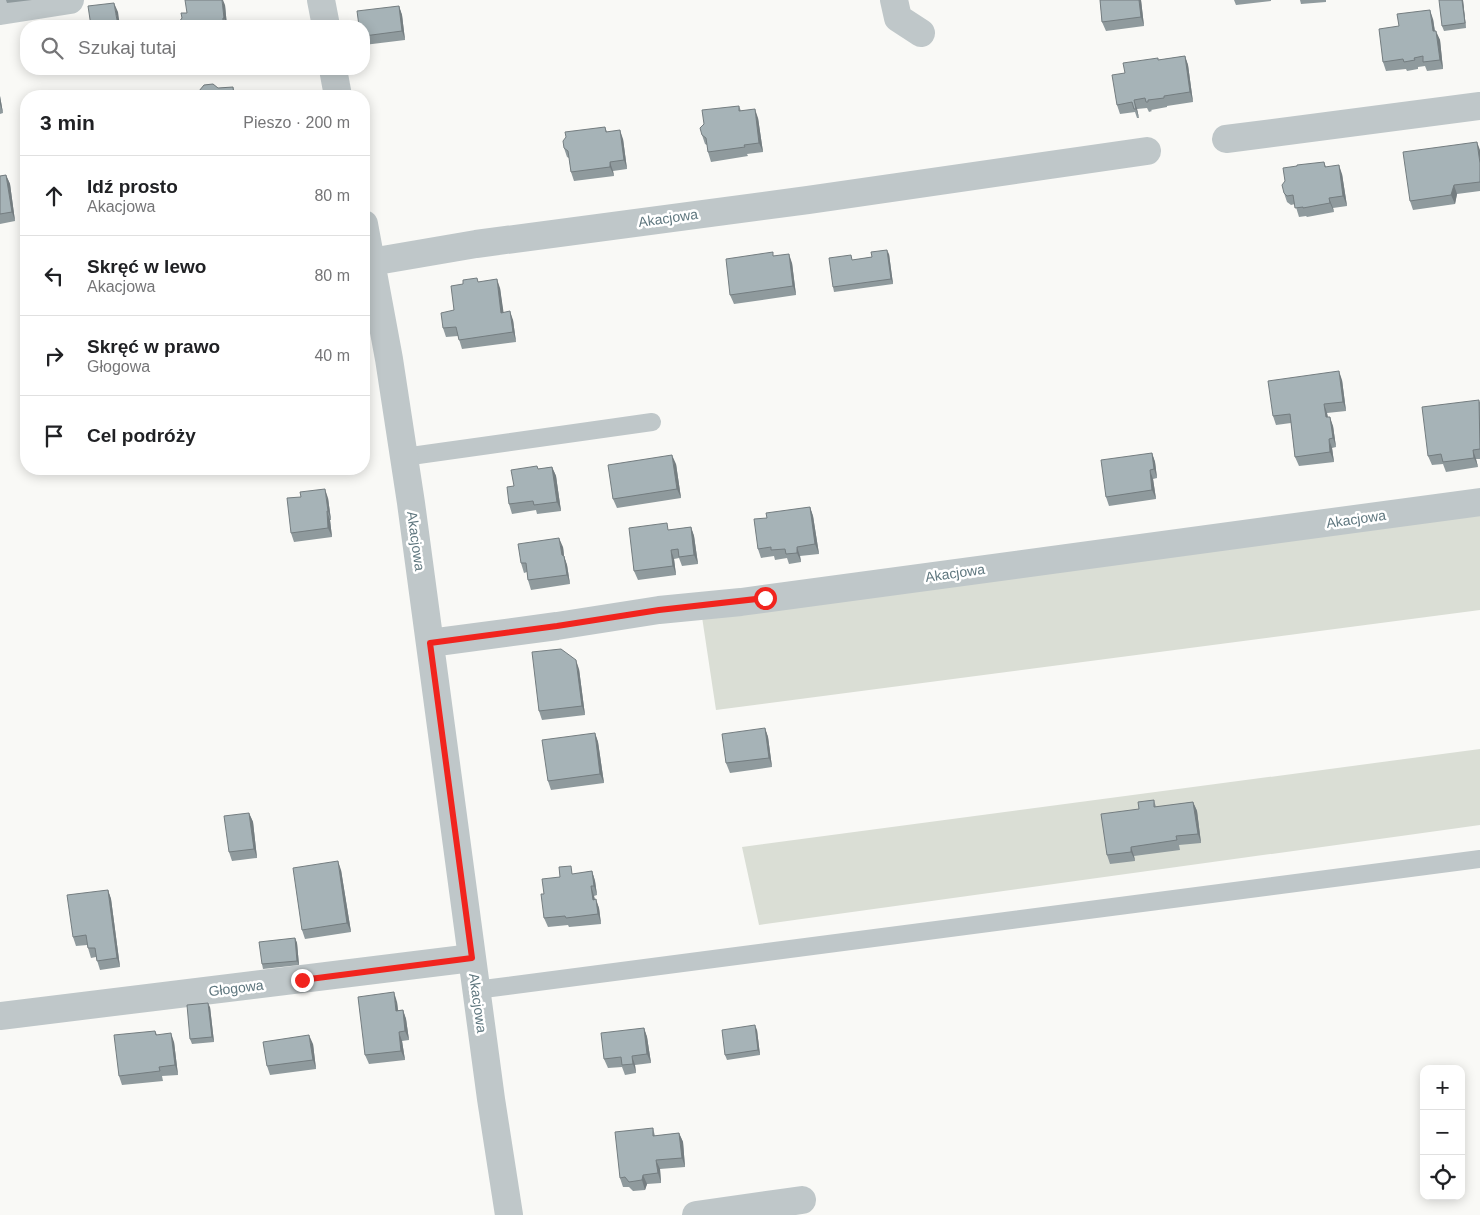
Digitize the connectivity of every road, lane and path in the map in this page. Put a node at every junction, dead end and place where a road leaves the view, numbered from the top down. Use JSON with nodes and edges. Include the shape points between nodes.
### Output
{"nodes":[{"id":1,"x":70,"y":0,"type":"edge"},
{"id":2,"x":321,"y":0,"type":"edge"},
{"id":3,"x":894,"y":0,"type":"edge"},
{"id":4,"x":0,"y":11,"type":"edge"},
{"id":5,"x":325,"y":20,"type":"edge"},
{"id":6,"x":921,"y":33,"type":"dead end"},
{"id":7,"x":334,"y":75,"type":"edge"},
{"id":8,"x":337,"y":90,"type":"edge"},
{"id":9,"x":1480,"y":106,"type":"edge"},
{"id":10,"x":1226,"y":139,"type":"dead end"},
{"id":11,"x":1147,"y":151,"type":"dead end"},
{"id":12,"x":370,"y":257,"type":"edge"},
{"id":13,"x":371,"y":262,"type":"junction"},
{"id":14,"x":652,"y":422,"type":"dead end"},
{"id":15,"x":404,"y":457,"type":"junction"},
{"id":16,"x":1480,"y":502,"type":"edge"},
{"id":17,"x":430,"y":643,"type":"junction"},
{"id":18,"x":1480,"y":859,"type":"edge"},
{"id":19,"x":472,"y":958,"type":"junction"},
{"id":20,"x":476,"y":990,"type":"junction"},
{"id":21,"x":0,"y":1016,"type":"edge"},
{"id":22,"x":802,"y":1200,"type":"dead end"},
{"id":23,"x":509,"y":1215,"type":"edge"},
{"id":24,"x":696,"y":1215,"type":"edge"}],
"edges":[{"from":1,"to":4,"type":"street"},
{"from":2,"to":5,"type":"street"},
{"from":3,"to":6,"type":"street","via":[[898,18]]},
{"from":7,"to":8,"type":"street"},
{"from":9,"to":10,"type":"street"},
{"from":11,"to":13,"type":"street","name":"Akacjowa","via":[[476,244]]},
{"from":12,"to":13,"type":"street","name":"Akacjowa"},
{"from":13,"to":15,"type":"street","name":"Akacjowa"},
{"from":14,"to":15,"type":"lane"},
{"from":15,"to":17,"type":"street","name":"Akacjowa"},
{"from":16,"to":17,"type":"street","name":"Akacjowa"},
{"from":17,"to":19,"type":"street","name":"Akacjowa"},
{"from":18,"to":20,"type":"lane"},
{"from":19,"to":20,"type":"street","name":"Akacjowa"},
{"from":19,"to":21,"type":"street","name":"Głogowa"},
{"from":20,"to":23,"type":"street","name":"Akacjowa"},
{"from":22,"to":24,"type":"street"}]}
